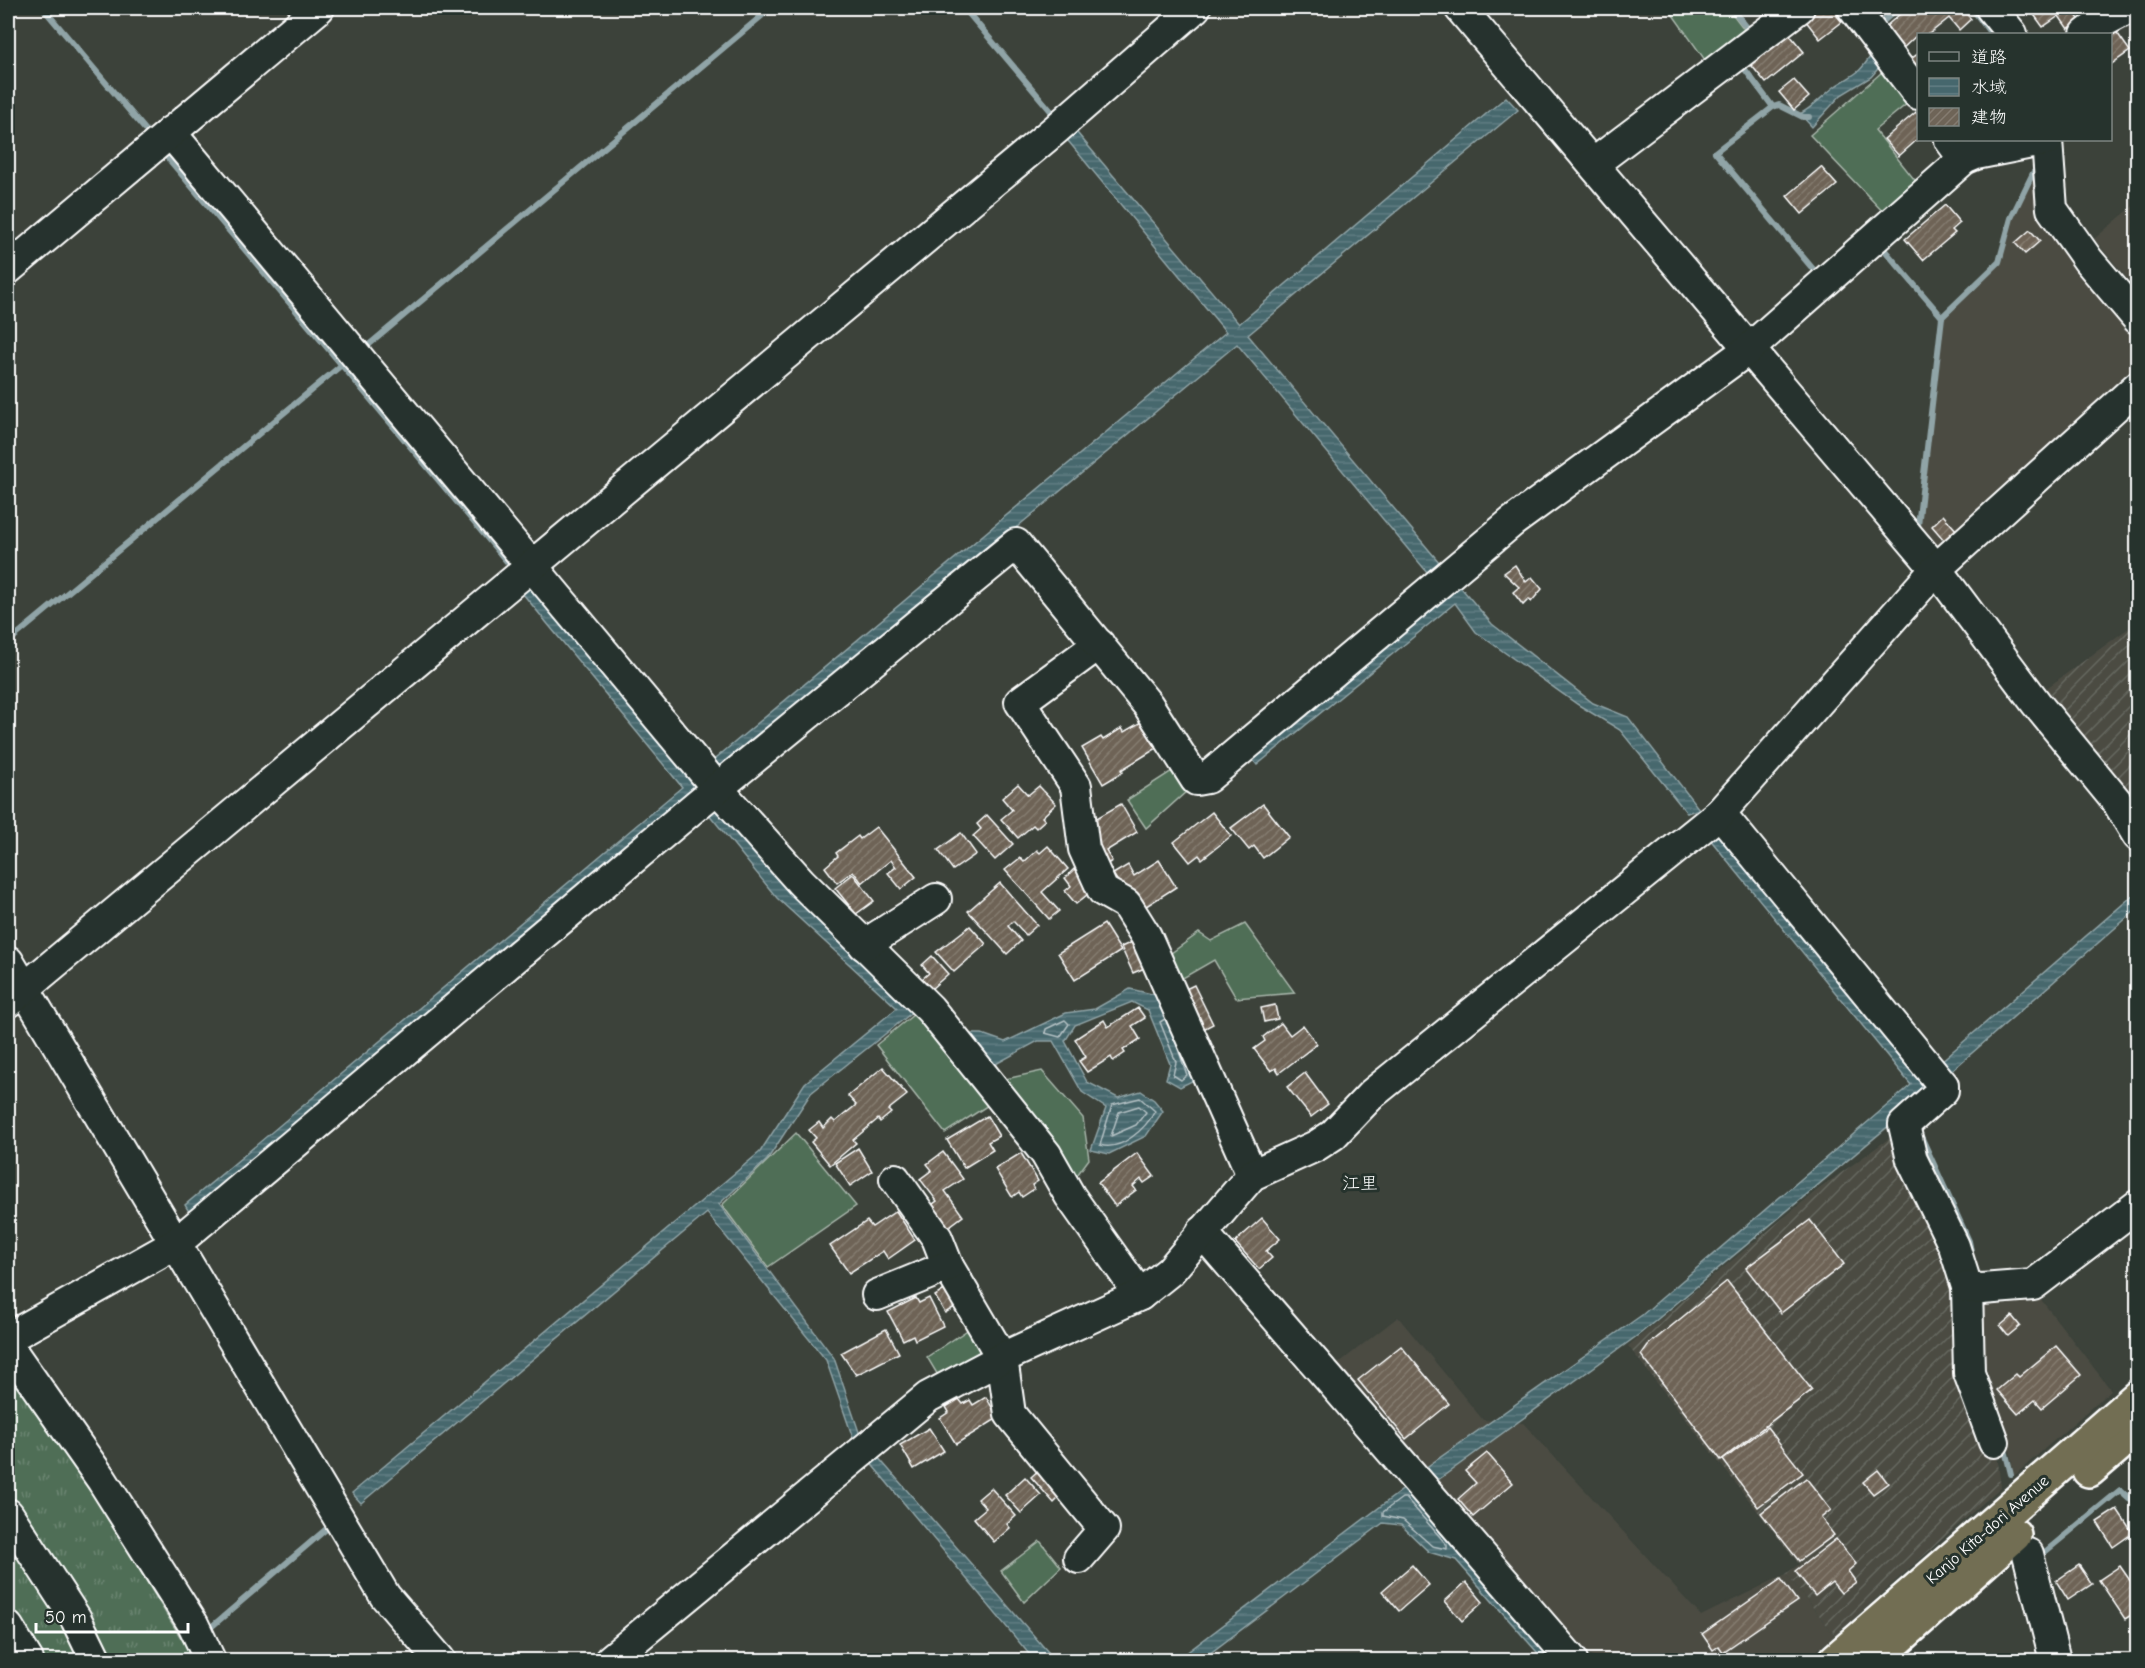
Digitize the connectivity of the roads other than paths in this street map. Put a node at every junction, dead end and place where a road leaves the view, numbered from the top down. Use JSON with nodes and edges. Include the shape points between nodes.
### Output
{"nodes":[{"id":1,"x":319,"y":8,"type":"edge"},
{"id":2,"x":1195,"y":8,"type":"edge"},
{"id":3,"x":1460,"y":8,"type":"edge"},
{"id":4,"x":1799,"y":8,"type":"edge"},
{"id":5,"x":1853,"y":8,"type":"edge"},
{"id":6,"x":1991,"y":8,"type":"edge"},
{"id":7,"x":2130,"y":8,"type":"edge"},
{"id":8,"x":2011,"y":33,"type":"edge"},
{"id":9,"x":2087,"y":33,"type":"edge"},
{"id":10,"x":1917,"y":93,"type":"edge"},
{"id":11,"x":170,"y":132,"type":"junction"},
{"id":12,"x":2042,"y":141,"type":"edge"},
{"id":13,"x":2047,"y":141,"type":"edge"},
{"id":14,"x":1957,"y":149,"type":"edge"},
{"id":15,"x":1593,"y":164,"type":"junction"},
{"id":16,"x":8,"y":269,"type":"edge"},
{"id":17,"x":2138,"y":319,"type":"edge"},
{"id":18,"x":1749,"y":349,"type":"junction"},
{"id":19,"x":2138,"y":386,"type":"edge"},
{"id":20,"x":1935,"y":569,"type":"junction"},
{"id":21,"x":520,"y":573,"type":"junction"},
{"id":22,"x":1099,"y":644,"type":"junction"},
{"id":23,"x":709,"y":795,"type":"junction"},
{"id":24,"x":1709,"y":821,"type":"junction"},
{"id":25,"x":2138,"y":836,"type":"edge"},
{"id":26,"x":936,"y":898,"type":"dead end"},
{"id":27,"x":864,"y":945,"type":"junction"},
{"id":28,"x":8,"y":961,"type":"edge"},
{"id":29,"x":15,"y":995,"type":"edge"},
{"id":30,"x":1252,"y":1175,"type":"junction"},
{"id":31,"x":895,"y":1179,"type":"dead end"},
{"id":32,"x":2138,"y":1205,"type":"edge"},
{"id":33,"x":1202,"y":1232,"type":"junction"},
{"id":34,"x":165,"y":1250,"type":"junction"},
{"id":35,"x":948,"y":1266,"type":"junction"},
{"id":36,"x":1975,"y":1288,"type":"junction"},
{"id":37,"x":877,"y":1295,"type":"dead end"},
{"id":38,"x":1140,"y":1295,"type":"junction"},
{"id":39,"x":8,"y":1338,"type":"edge"},
{"id":40,"x":8,"y":1346,"type":"edge"},
{"id":41,"x":1002,"y":1358,"type":"junction"},
{"id":42,"x":2138,"y":1397,"type":"edge"},
{"id":43,"x":2138,"y":1428,"type":"edge"},
{"id":44,"x":1994,"y":1442,"type":"dead end"},
{"id":45,"x":8,"y":1514,"type":"edge"},
{"id":46,"x":2028,"y":1554,"type":"dead end"},
{"id":47,"x":1079,"y":1558,"type":"dead end"},
{"id":48,"x":8,"y":1627,"type":"edge"},
{"id":49,"x":1565,"y":1652,"type":"edge"},
{"id":50,"x":28,"y":1660,"type":"edge"},
{"id":51,"x":96,"y":1660,"type":"edge"},
{"id":52,"x":210,"y":1660,"type":"edge"},
{"id":53,"x":440,"y":1660,"type":"edge"},
{"id":54,"x":610,"y":1660,"type":"edge"},
{"id":55,"x":1588,"y":1660,"type":"edge"},
{"id":56,"x":1836,"y":1660,"type":"edge"},
{"id":57,"x":1874,"y":1660,"type":"edge"},
{"id":58,"x":2055,"y":1660,"type":"edge"}],
"edges":[{"from":1,"to":11,"type":"street"},
{"from":2,"to":21,"type":"street","via":[[1063,123]]},
{"from":3,"to":15,"type":"street"},
{"from":4,"to":15,"type":"street"},
{"from":5,"to":10,"type":"street"},
{"from":6,"to":8,"type":"street"},
{"from":7,"to":9,"type":"street"},
{"from":11,"to":16,"type":"street"},
{"from":11,"to":21,"type":"street"},
{"from":12,"to":14,"type":"street","via":[[1976,154]]},
{"from":13,"to":17,"type":"street","via":[[2052,208],[2088,260]]},
{"from":14,"to":18,"type":"street"},
{"from":15,"to":18,"type":"street"},
{"from":18,"to":20,"type":"street"},
{"from":18,"to":22,"type":"street","via":[[1512,522],[1207,778],[1196,780],[1148,705]]},
{"from":19,"to":20,"type":"street"},
{"from":20,"to":24,"type":"street"},
{"from":20,"to":25,"type":"street","via":[[2118,803]]},
{"from":21,"to":23,"type":"street"},
{"from":21,"to":29,"type":"street"},
{"from":22,"to":23,"type":"street","via":[[1016,544]]},
{"from":22,"to":30,"type":"street","via":[[1020,702],[1076,786],[1084,849],[1103,891],[1126,904],[1146,936]]},
{"from":23,"to":27,"type":"street"},
{"from":23,"to":34,"type":"street"},
{"from":24,"to":30,"type":"street","via":[[1372,1094],[1333,1135]]},
{"from":24,"to":36,"type":"street","via":[[1942,1085],[1943,1090],[1911,1120],[1912,1160]]},
{"from":26,"to":27,"type":"street"},
{"from":27,"to":38,"type":"street","via":[[930,1009],[1000,1095],[1046,1154],[1070,1196]]},
{"from":28,"to":29,"type":"street"},
{"from":29,"to":34,"type":"street"},
{"from":30,"to":33,"type":"street"},
{"from":31,"to":35,"type":"street","via":[[937,1238]]},
{"from":32,"to":36,"type":"street","via":[[2033,1285]]},
{"from":33,"to":38,"type":"street","via":[[1170,1270]]},
{"from":33,"to":49,"type":"street"},
{"from":34,"to":39,"type":"street"},
{"from":34,"to":53,"type":"street","via":[[385,1596]]},
{"from":35,"to":37,"type":"street"},
{"from":35,"to":41,"type":"street"},
{"from":36,"to":44,"type":"street","via":[[1969,1373]]},
{"from":38,"to":41,"type":"street"},
{"from":40,"to":52,"type":"street","via":[[102,1480],[193,1624]]},
{"from":41,"to":47,"type":"street","via":[[1010,1414],[1104,1529]]},
{"from":41,"to":54,"type":"street","via":[[928,1397]]},
{"from":42,"to":56,"type":"highway","name":"Kanjo Kita-dori Avenue"},
{"from":43,"to":57,"type":"highway","name":"Kanjo Kita-dori Avenue"},
{"from":45,"to":51,"type":"street","via":[[76,1619]]},
{"from":46,"to":58,"type":"street"},
{"from":48,"to":50,"type":"street"},
{"from":49,"to":55,"type":"street"}]}
